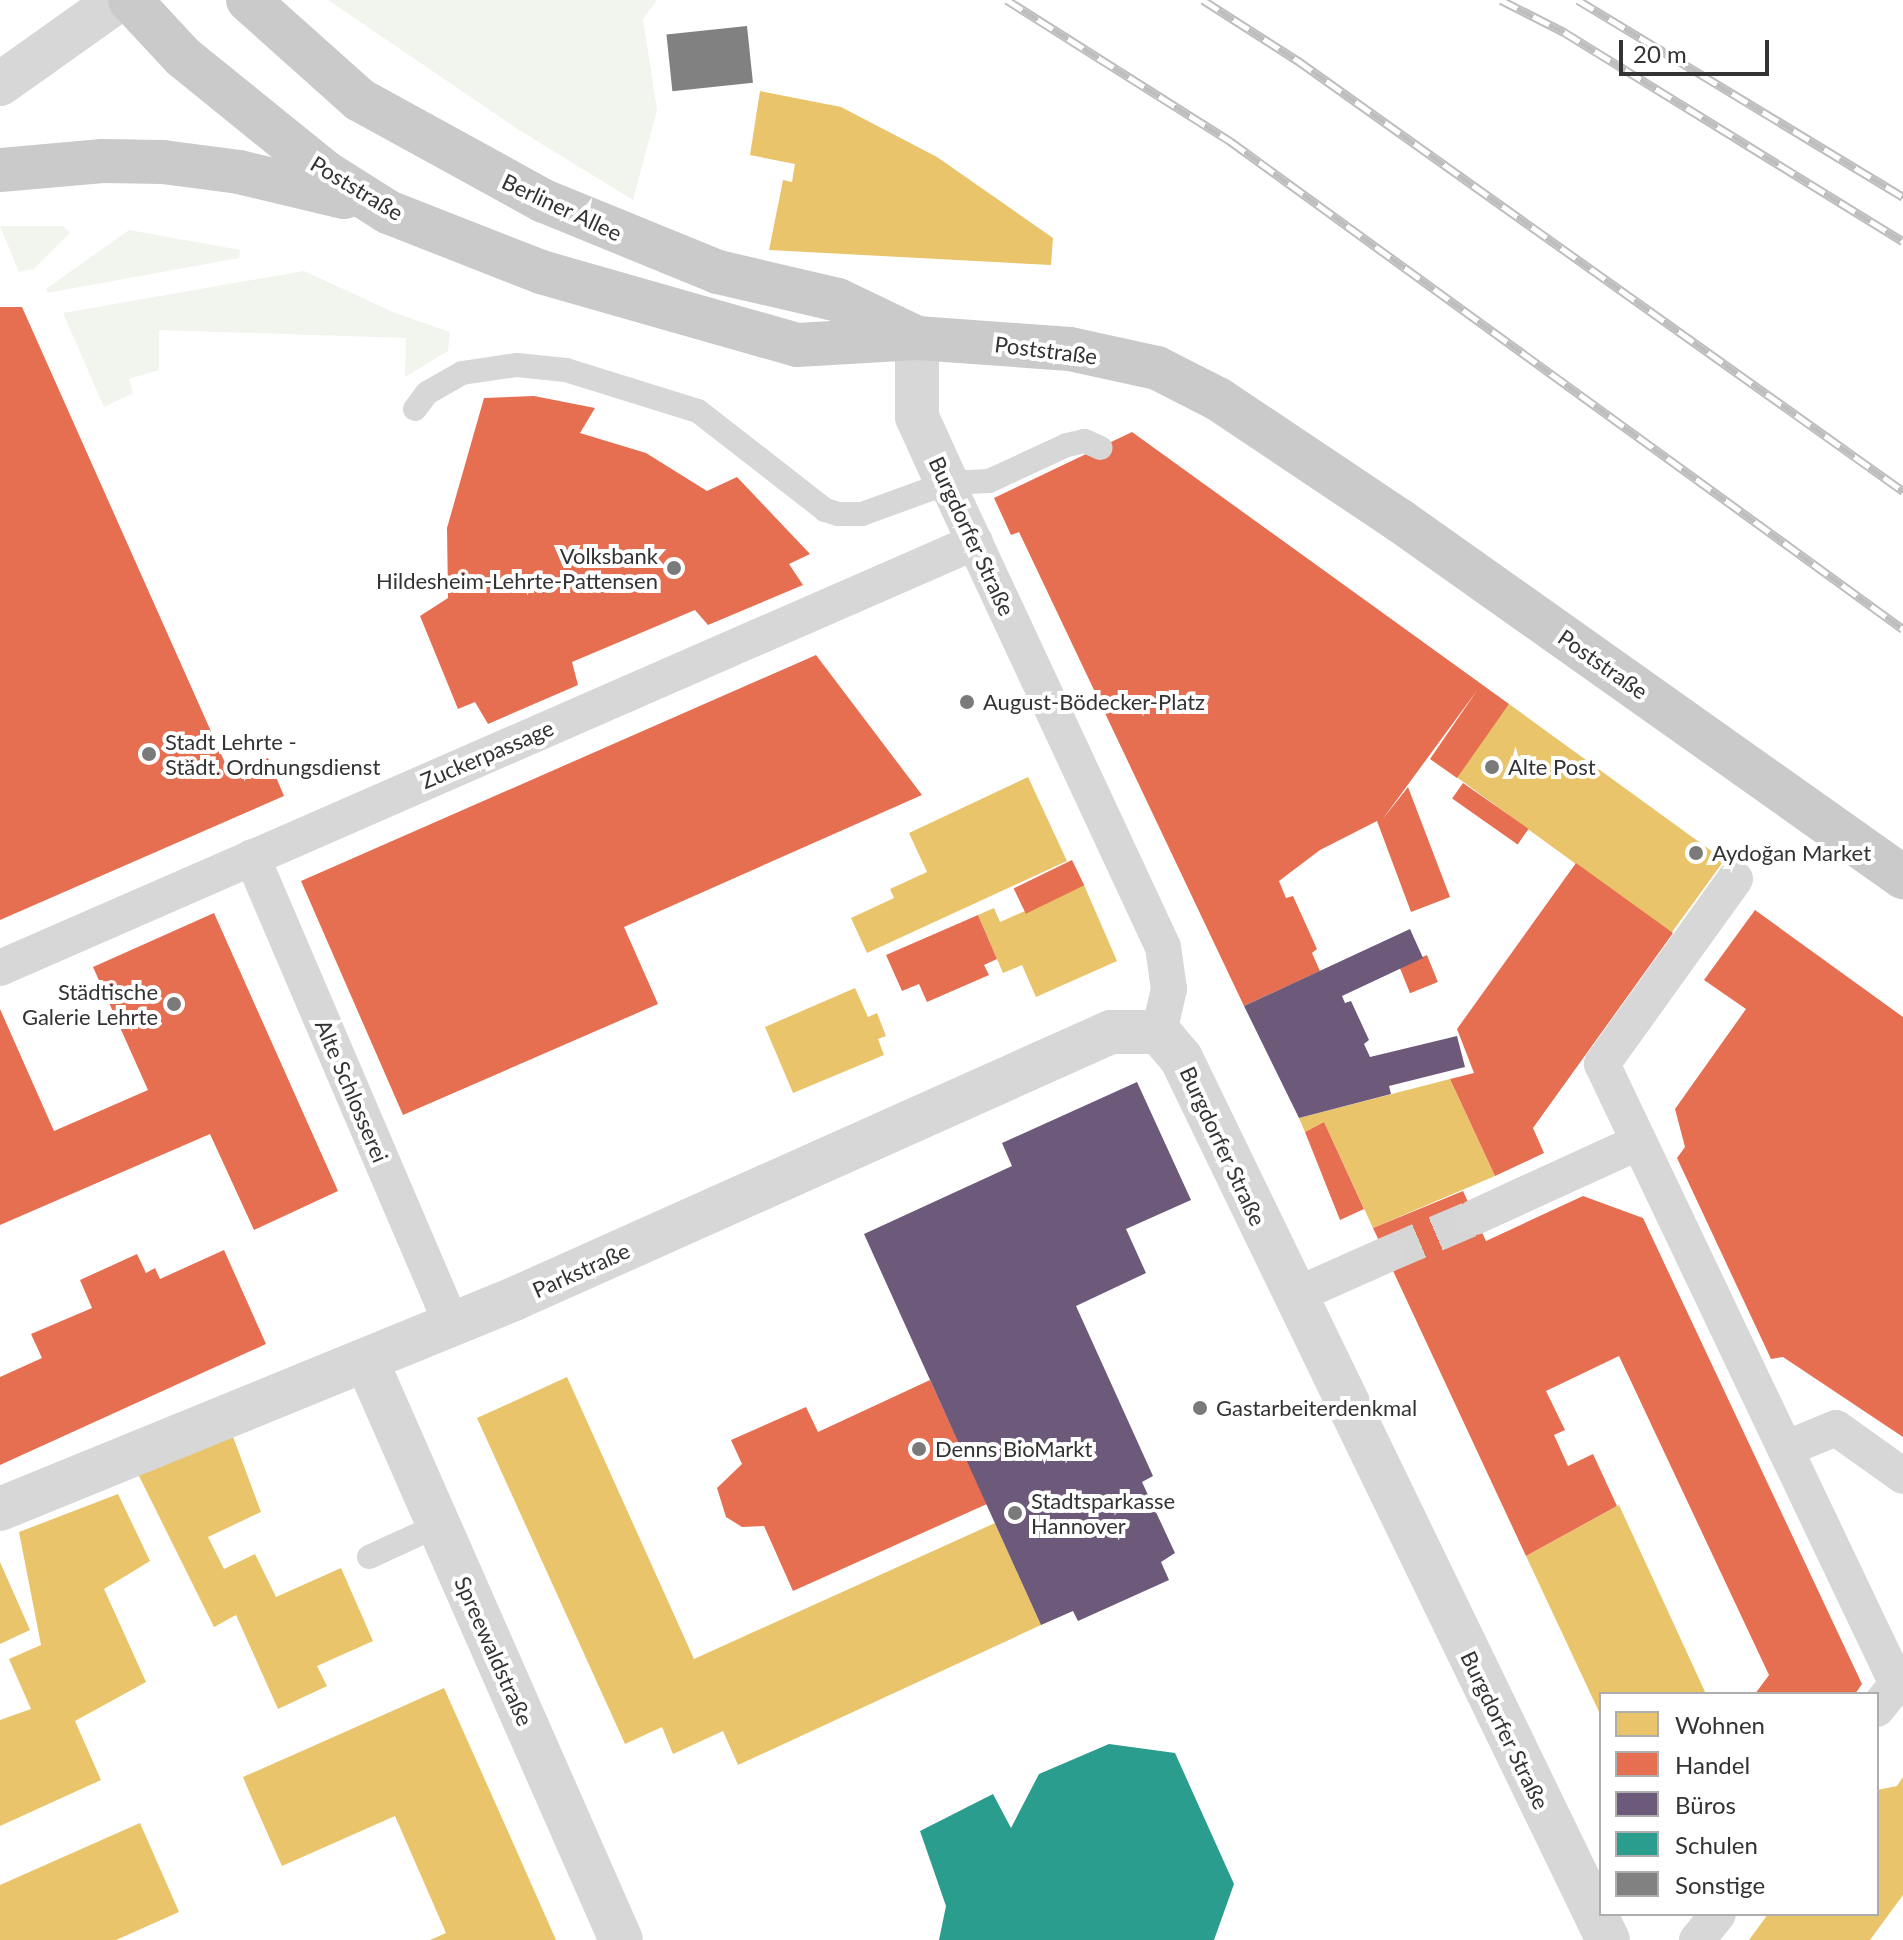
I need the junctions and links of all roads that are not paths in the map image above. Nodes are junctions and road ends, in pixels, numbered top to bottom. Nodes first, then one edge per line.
1 (118, 0) edge
2 (130, 0) edge
3 (248, 0) edge
4 (0, 84) edge
5 (0, 170) edge
6 (388, 212) junction
7 (917, 338) junction
8 (415, 409) dead end
9 (1101, 448) dead end
10 (947, 483) junction
11 (975, 542) junction
12 (252, 857) junction
13 (1903, 877) edge
14 (1735, 879) dead end
15 (0, 968) edge
16 (1159, 1032) junction
17 (1639, 1142) junction
18 (1475, 1217) tunnel mouth
19 (1386, 1255) tunnel mouth
20 (1294, 1296) junction
21 (452, 1325) junction
22 (367, 1362) junction
23 (1785, 1449) junction
24 (1903, 1476) edge
25 (0, 1509) edge
26 (439, 1525) junction
27 (369, 1557) dead end
28 (1897, 1662) edge
29 (1879, 1706) edge
30 (1716, 1916) edge
31 (621, 1940) edge
32 (1608, 1940) edge
33 (1697, 1940) edge

1 - 4 street
2 - 6 main road, Poststraße
3 - 7 main road, Berliner Allee
5 - 6 main road
6 - 7 main road, Poststraße
7 - 10 street, Burgdorfer Straße
7 - 13 main road, Poststraße
8 - 10 lane
9 - 10 lane
10 - 11 street, Burgdorfer Straße
11 - 12 street, Zuckerpassage
11 - 16 street, Burgdorfer Straße
12 - 15 street, Zuckerpassage
12 - 21 street, Alte Schlosserei
14 - 17 street
16 - 20 street, Burgdorfer Straße
16 - 21 street, Parkstraße
17 - 18 street
17 - 23 street
19 - 20 street
20 - 32 street, Burgdorfer Straße
21 - 22 street, Parkstraße
22 - 25 street, Parkstraße
22 - 26 street, Spreewaldstraße
23 - 24 street
23 - 28 street
26 - 27 lane
26 - 31 street, Spreewaldstraße
28 - 29 street
30 - 33 street

